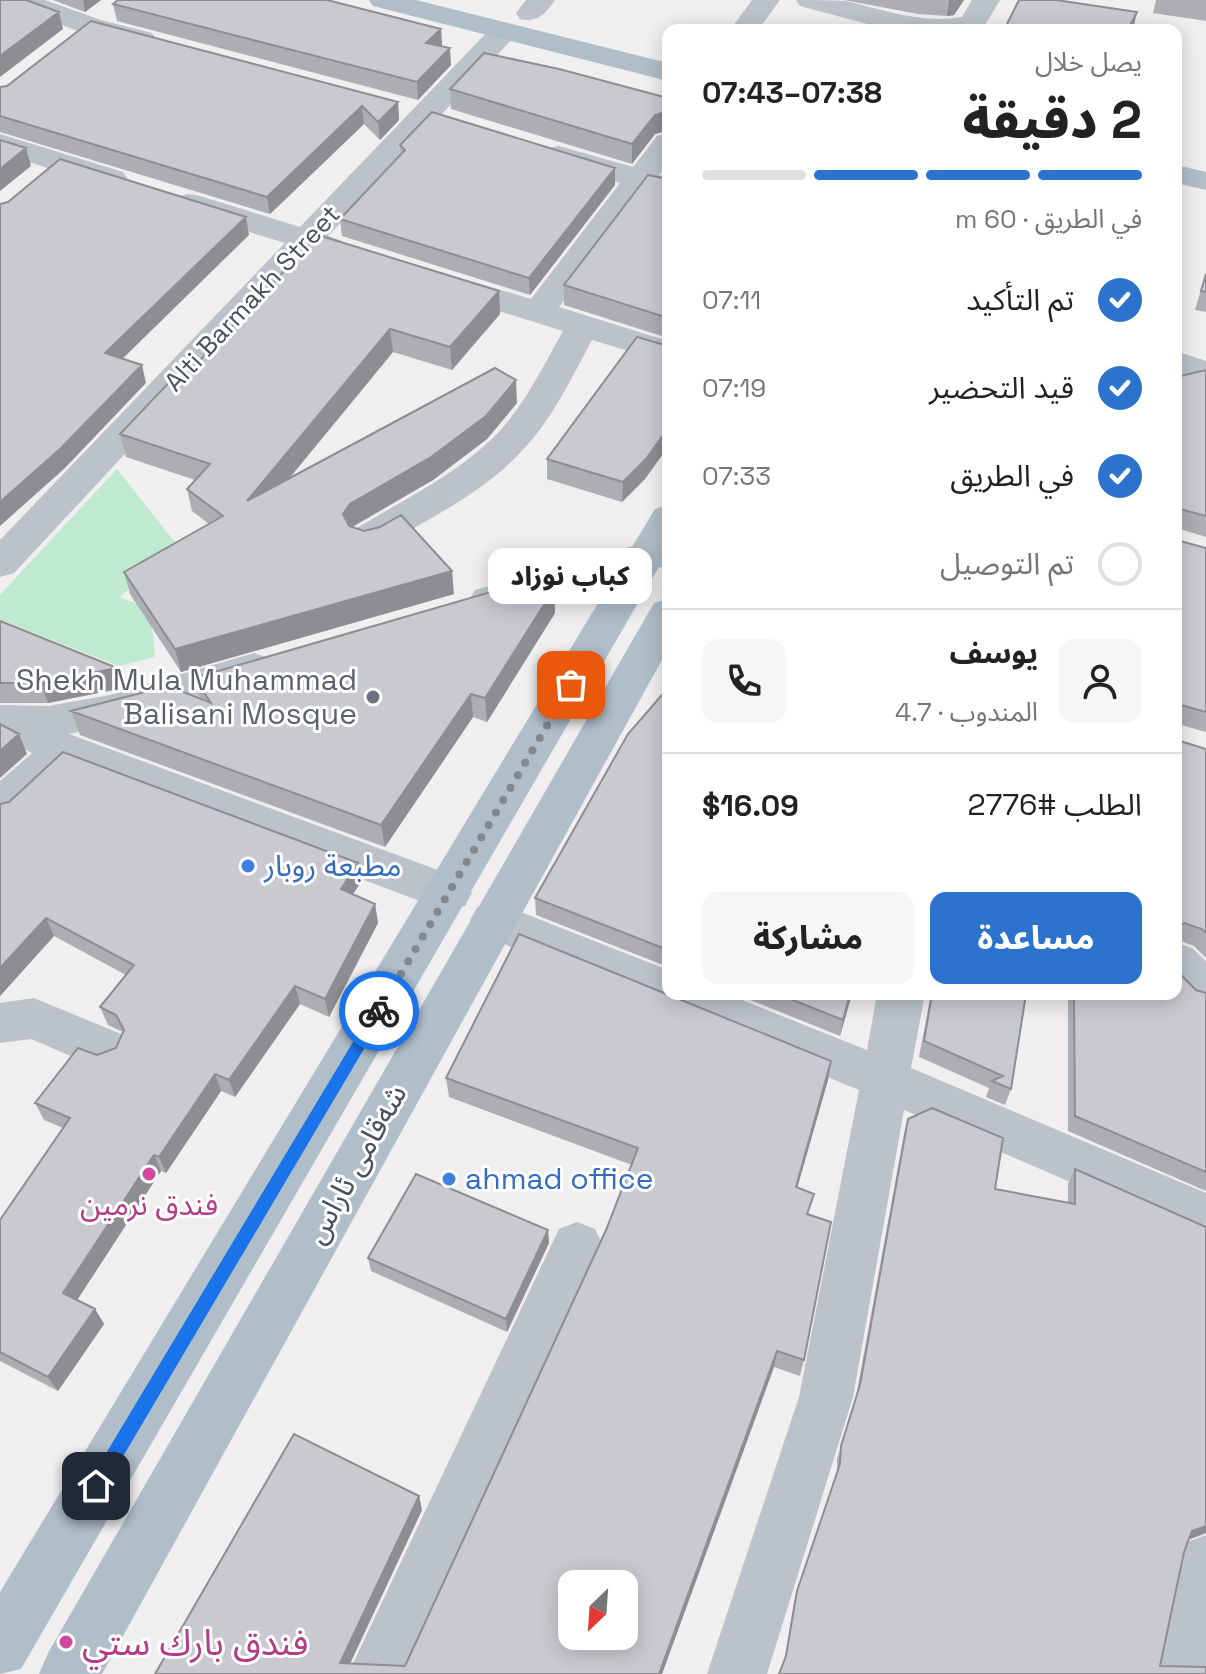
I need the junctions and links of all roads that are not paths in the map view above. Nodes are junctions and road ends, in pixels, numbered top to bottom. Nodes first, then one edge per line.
1 (19, 0) edge
2 (383, 0) edge
3 (476, 0) edge
4 (766, 0) edge
5 (810, 0) edge
6 (986, 0) edge
7 (536, 6) edge
8 (748, 24) edge
9 (908, 24) edge
10 (972, 24) edge
11 (503, 32) junction
12 (662, 44) edge
13 (167, 46) edge
14 (662, 71) edge
15 (0, 143) edge
16 (533, 147) edge
17 (1182, 155) edge
18 (662, 160) edge
19 (1206, 160) edge
20 (1182, 175) edge
21 (1206, 181) edge
22 (654, 184) edge
23 (306, 240) junction
24 (364, 258) edge
25 (408, 272) edge
26 (538, 312) junction
27 (583, 326) junction
28 (662, 350) edge
29 (368, 538) edge
30 (661, 542) edge
31 (0, 564) edge
32 (447, 612) edge
33 (662, 624) edge
34 (294, 657) edge
35 (1, 720) edge
36 (63, 749) junction
37 (0, 807) edge
38 (449, 893) junction
39 (493, 920) junction
40 (1182, 968) edge
41 (662, 989) edge
42 (1206, 990) edge
43 (690, 1000) edge
44 (900, 1000) edge
45 (0, 1023) edge
46 (104, 1049) edge
47 (885, 1079) junction
48 (1206, 1217) edge
49 (577, 1246) dead end
50 (1206, 1564) edge
51 (0, 1648) edge
52 (69, 1674) edge
53 (378, 1674) edge
54 (737, 1674) edge
55 (1183, 1674) edge

1 - 13 street
2 - 11 main road
3 - 7 main road
4 - 8 street
5 - 9 street
6 - 10 street
7 - 12 main road
11 - 14 main road
11 - 23 street, Alti Barmakh Street
15 - 23 street
16 - 22 street
17 - 19 main road
18 - 22 street
20 - 21 main road
22 - 26 street
23 - 24 street
23 - 31 street, Alti Barmakh Street
25 - 26 street
26 - 27 street
27 - 28 street
27 - 29 street
30 - 32 street
30 - 38 main road, شەقامی ئاراس
33 - 39 main road, شەقامی ئاراس
34 - 35 street
35 - 36 street
36 - 37 street
36 - 38 street
38 - 51 main road, شەقامی ئاراس
39 - 41 street
39 - 52 main road, شەقامی ئاراس
40 - 42 street
43 - 47 street
44 - 47 street
45 - 46 street
47 - 48 street
47 - 54 street
49 - 53 street
50 - 55 street

